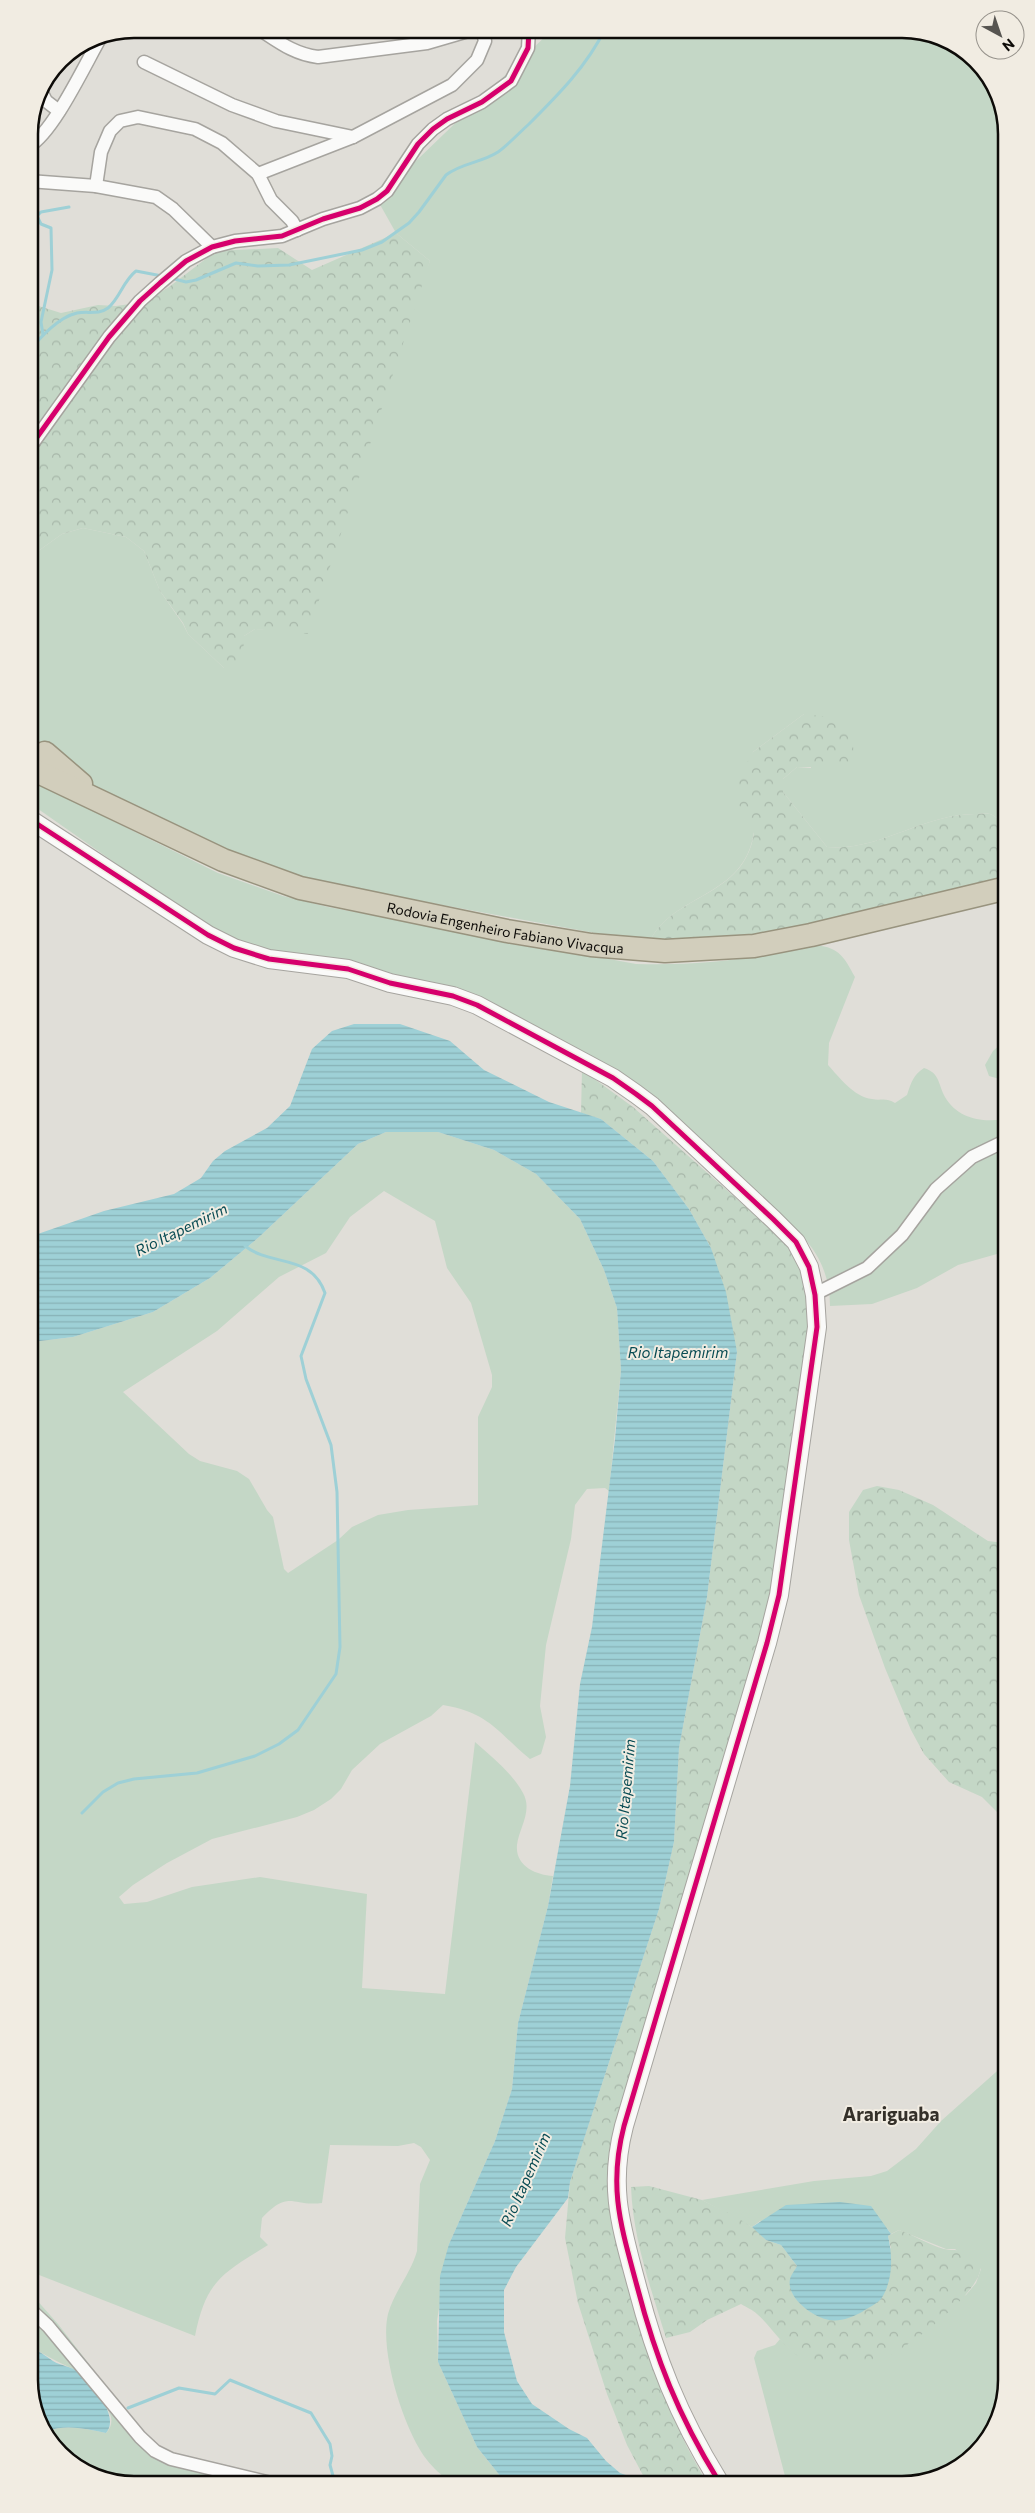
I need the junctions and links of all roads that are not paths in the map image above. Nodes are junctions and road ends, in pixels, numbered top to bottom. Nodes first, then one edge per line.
1 (272, 38) edge
2 (444, 38) edge
3 (484, 38) edge
4 (529, 38) edge
5 (96, 46) edge
6 (85, 50) edge
7 (89, 56) junction
8 (144, 62) dead end
9 (45, 98) edge
10 (59, 111) junction
11 (353, 137) junction
12 (38, 138) edge
13 (258, 174) junction
14 (38, 182) edge
15 (96, 186) junction
16 (297, 230) junction
17 (212, 247) junction
18 (38, 437) edge
19 (38, 761) edge
20 (38, 825) edge
21 (998, 890) edge
22 (998, 1144) edge
23 (815, 1294) junction
24 (37, 2316) edge
25 (238, 2475) edge
26 (715, 2476) edge

1 - 2 street
3 - 11 street
4 - 16 street
5 - 7 street
6 - 7 street
7 - 10 street
8 - 11 street
9 - 10 street
10 - 12 street
11 - 13 street
13 - 15 street
13 - 16 street
14 - 15 street
15 - 17 street
16 - 17 street
17 - 18 street
19 - 21 highway, Rodovia Engenheiro Fabiano Vivacqua
20 - 23 street
22 - 23 street
23 - 26 street
24 - 25 street

